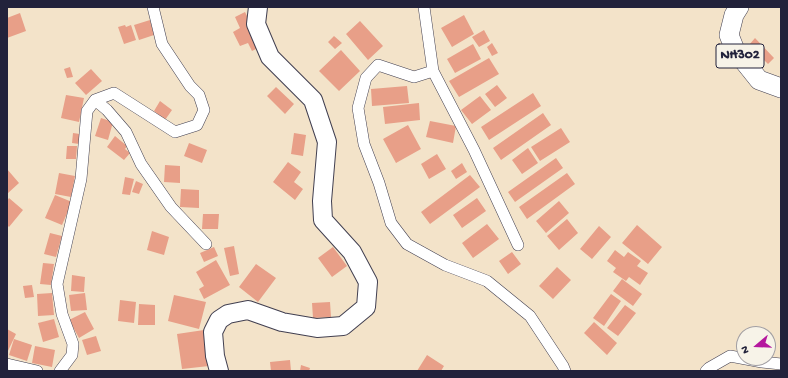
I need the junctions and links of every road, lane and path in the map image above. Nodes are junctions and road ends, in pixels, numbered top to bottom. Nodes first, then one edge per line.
1 (153, 7) edge
2 (258, 7) edge
3 (424, 7) edge
4 (739, 7) edge
5 (433, 72) junction
6 (781, 88) edge
7 (95, 100) junction
8 (206, 244) dead end
9 (518, 245) dead end
10 (7, 364) edge
11 (781, 364) edge
12 (37, 371) edge
13 (60, 371) edge
14 (219, 371) edge
15 (565, 371) edge
16 (706, 371) edge

1 - 7 street
2 - 14 main road
3 - 5 street
4 - 6 highway, NH302
5 - 9 street
5 - 15 street
7 - 8 street
7 - 13 street
10 - 12 street
11 - 16 street

